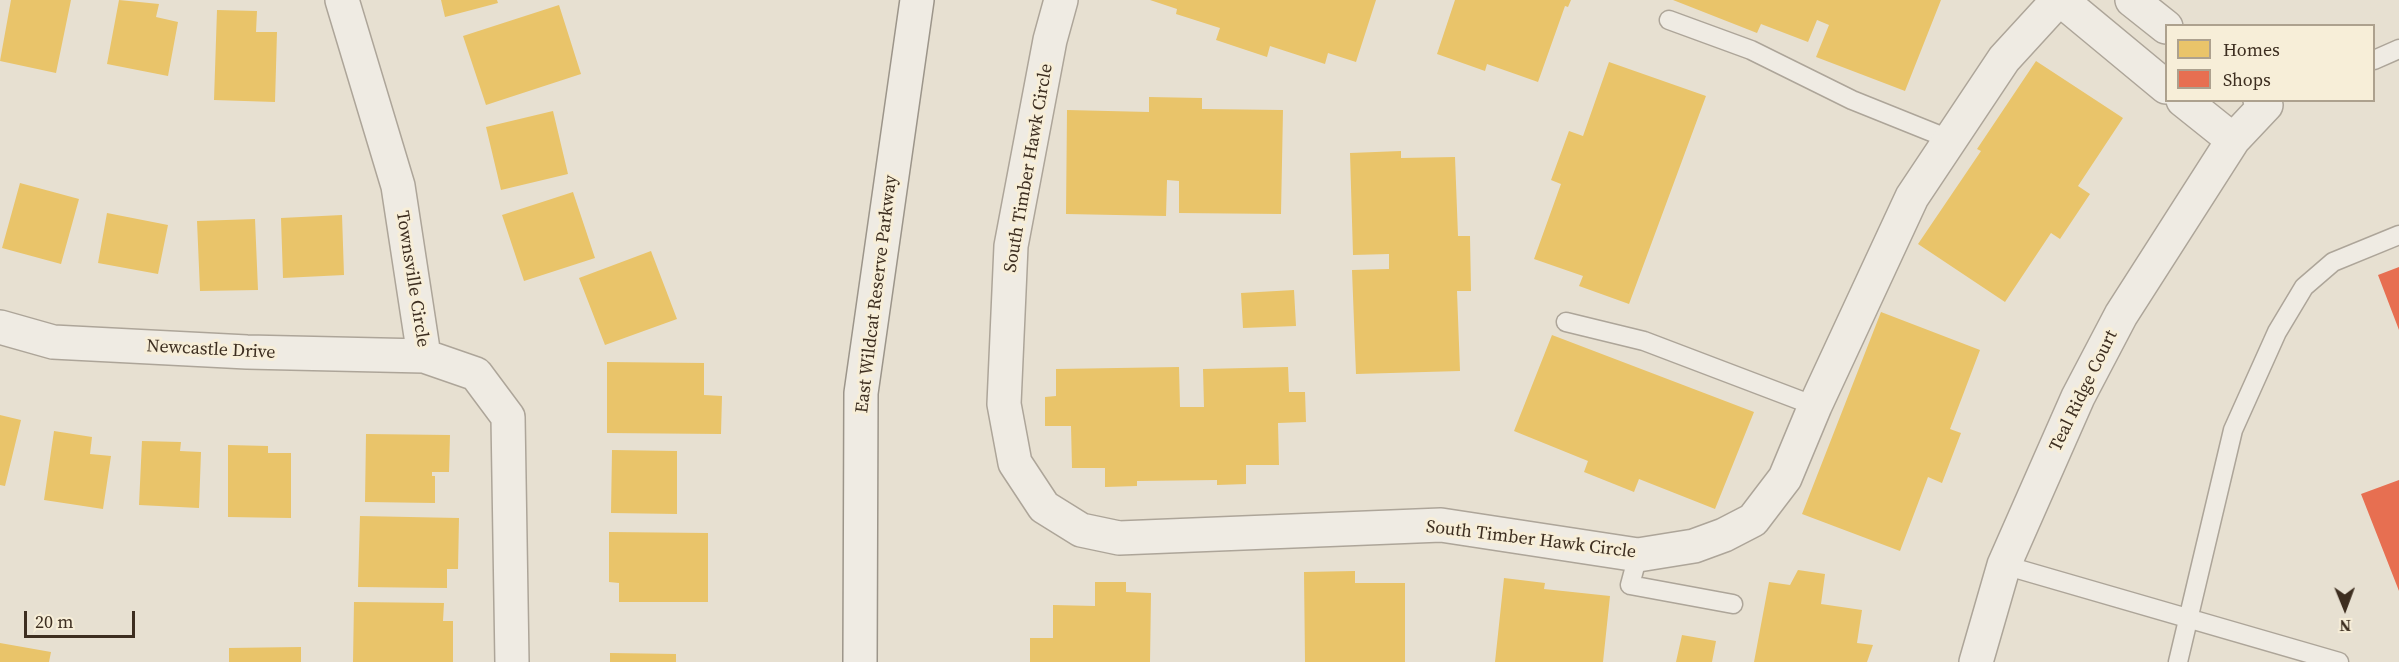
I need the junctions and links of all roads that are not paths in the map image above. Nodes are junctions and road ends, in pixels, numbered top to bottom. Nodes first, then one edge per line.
1 (342, 0) edge
2 (1061, 0) edge
3 (2060, 0) edge
4 (2132, 0) edge
5 (914, 1) edge
6 (1669, 20) dead end
7 (2165, 26) edge
8 (2399, 50) edge
9 (2375, 59) edge
10 (2165, 86) edge
11 (2186, 102) edge
12 (2268, 102) edge
13 (1948, 139) junction
14 (2233, 140) junction
15 (2399, 235) edge
16 (1566, 322) dead end
17 (0, 327) edge
18 (424, 356) junction
19 (1815, 406) junction
20 (1638, 555) junction
21 (2004, 565) junction
22 (1733, 604) dead end
23 (2188, 619) junction
24 (2285, 654) edge
25 (512, 662) edge
26 (860, 662) edge
27 (1976, 662) edge
28 (2178, 662) edge
29 (2339, 662) edge

1 - 18 street, Townsville Circle
2 - 20 street, South Timber Hawk Circle
3 - 10 street
3 - 13 street, South Timber Hawk Circle
4 - 7 street
5 - 26 street, East Wildcat Reserve Parkway
6 - 13 lane
8 - 9 lane
11 - 14 street
12 - 14 street, Teal Ridge Court
13 - 19 street, South Timber Hawk Circle
14 - 21 street, Teal Ridge Court
15 - 23 lane
16 - 19 lane
17 - 18 street, Newcastle Drive
18 - 25 street, Townsville Circle
19 - 20 street, South Timber Hawk Circle
20 - 22 lane
21 - 23 lane
21 - 27 street, Teal Ridge Court
23 - 24 lane
23 - 28 lane
24 - 29 lane

